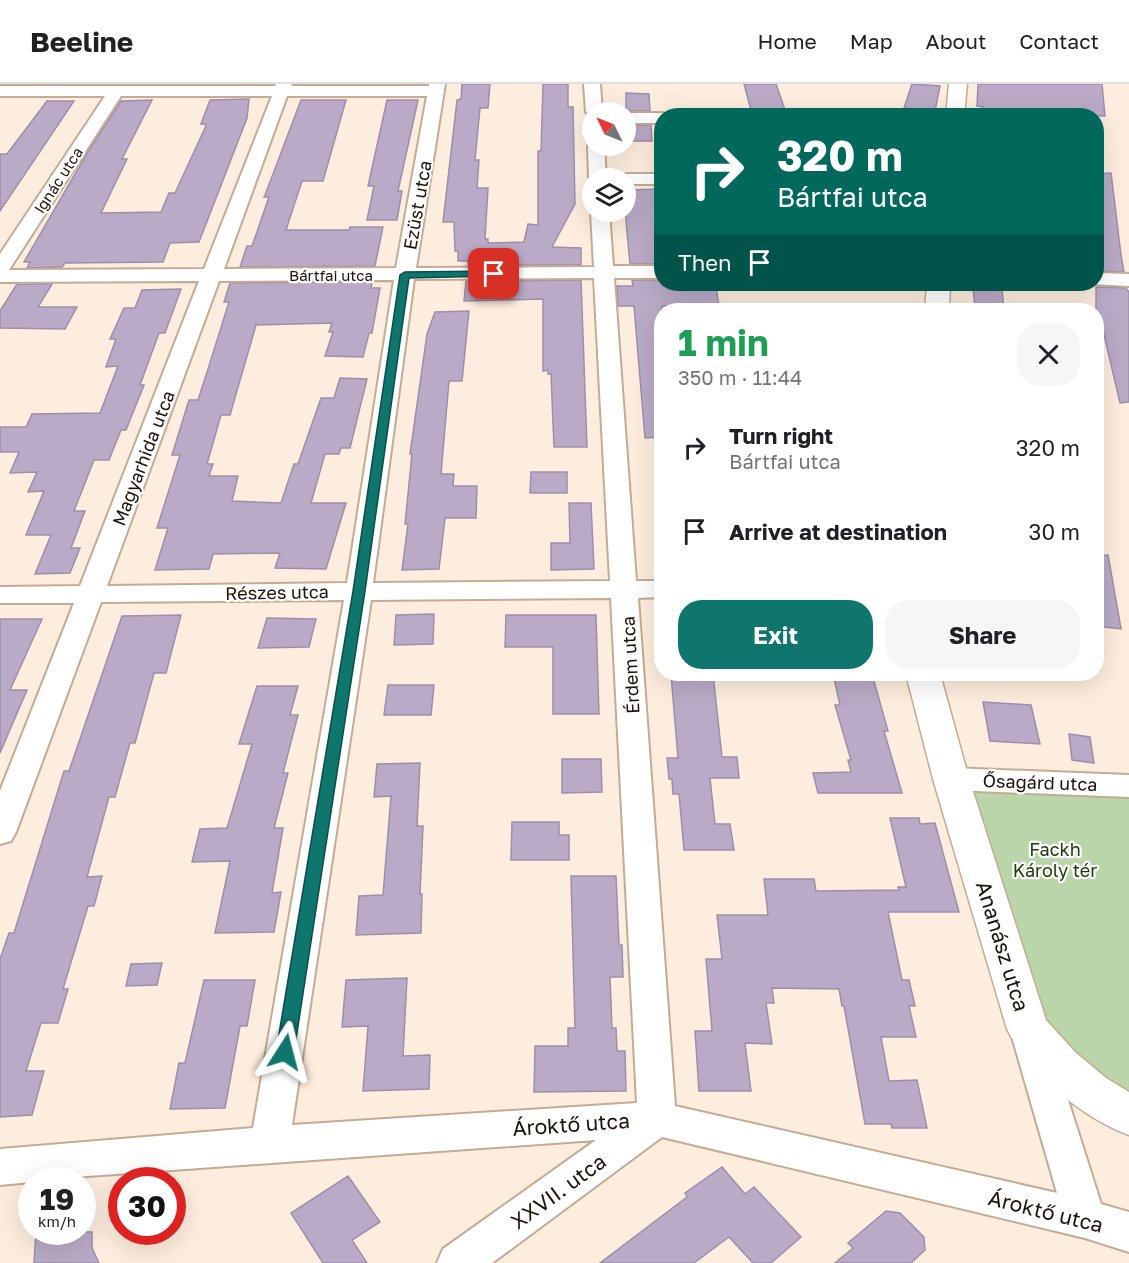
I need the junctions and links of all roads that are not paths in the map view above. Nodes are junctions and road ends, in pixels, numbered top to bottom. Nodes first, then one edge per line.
1 (592, 84) edge
2 (958, 84) edge
3 (282, 87) edge
4 (436, 87) edge
5 (0, 91) edge
6 (116, 91) junction
7 (593, 102) edge
8 (956, 108) edge
9 (636, 117) edge
10 (654, 118) edge
11 (636, 179) edge
12 (654, 179) edge
13 (601, 222) edge
14 (0, 269) edge
15 (604, 272) junction
16 (654, 272) edge
17 (405, 275) junction
18 (0, 276) edge
19 (212, 276) junction
20 (1104, 279) edge
21 (1129, 280) edge
22 (626, 589) junction
23 (654, 589) edge
24 (359, 591) junction
25 (91, 594) junction
26 (0, 595) edge
27 (925, 681) edge
28 (951, 779) junction
29 (1129, 786) edge
30 (0, 832) edge
31 (1028, 1029) junction
32 (1129, 1114) edge
33 (657, 1119) junction
34 (270, 1144) junction
35 (0, 1167) edge
36 (1085, 1219) junction
37 (1129, 1232) edge
38 (458, 1263) edge

1 - 7 street
2 - 8 street
3 - 4 street
3 - 6 street
3 - 19 street, Magyarhida utca
4 - 17 street, Ezüst utca
5 - 6 street
6 - 14 street, Ignác utca
9 - 10 street
11 - 12 street
13 - 15 street, Érdem utca
15 - 16 street, Bártfai utca
15 - 17 street, Bártfai utca
15 - 22 street, Érdem utca
17 - 19 street, Bártfai utca
17 - 24 street, Ezüst utca
18 - 19 street, Bártfai utca
19 - 25 street, Magyarhida utca
20 - 21 street
22 - 23 street, Részes utca
22 - 24 street, Részes utca
22 - 33 street, Érdem utca
24 - 25 street, Részes utca
24 - 34 street, Ezüst utca
25 - 26 street, Részes utca
25 - 30 street, Magyarhida utca
27 - 28 street, Ananász utca
28 - 29 street, Ősagárd utca
28 - 31 street, Ananász utca
31 - 32 street
31 - 36 street, Ananász utca
33 - 34 street, Ároktő utca
33 - 36 street, Ároktő utca
33 - 38 street, XXVII. utca
34 - 35 street, Ároktő utca
36 - 37 street, Ároktő utca

